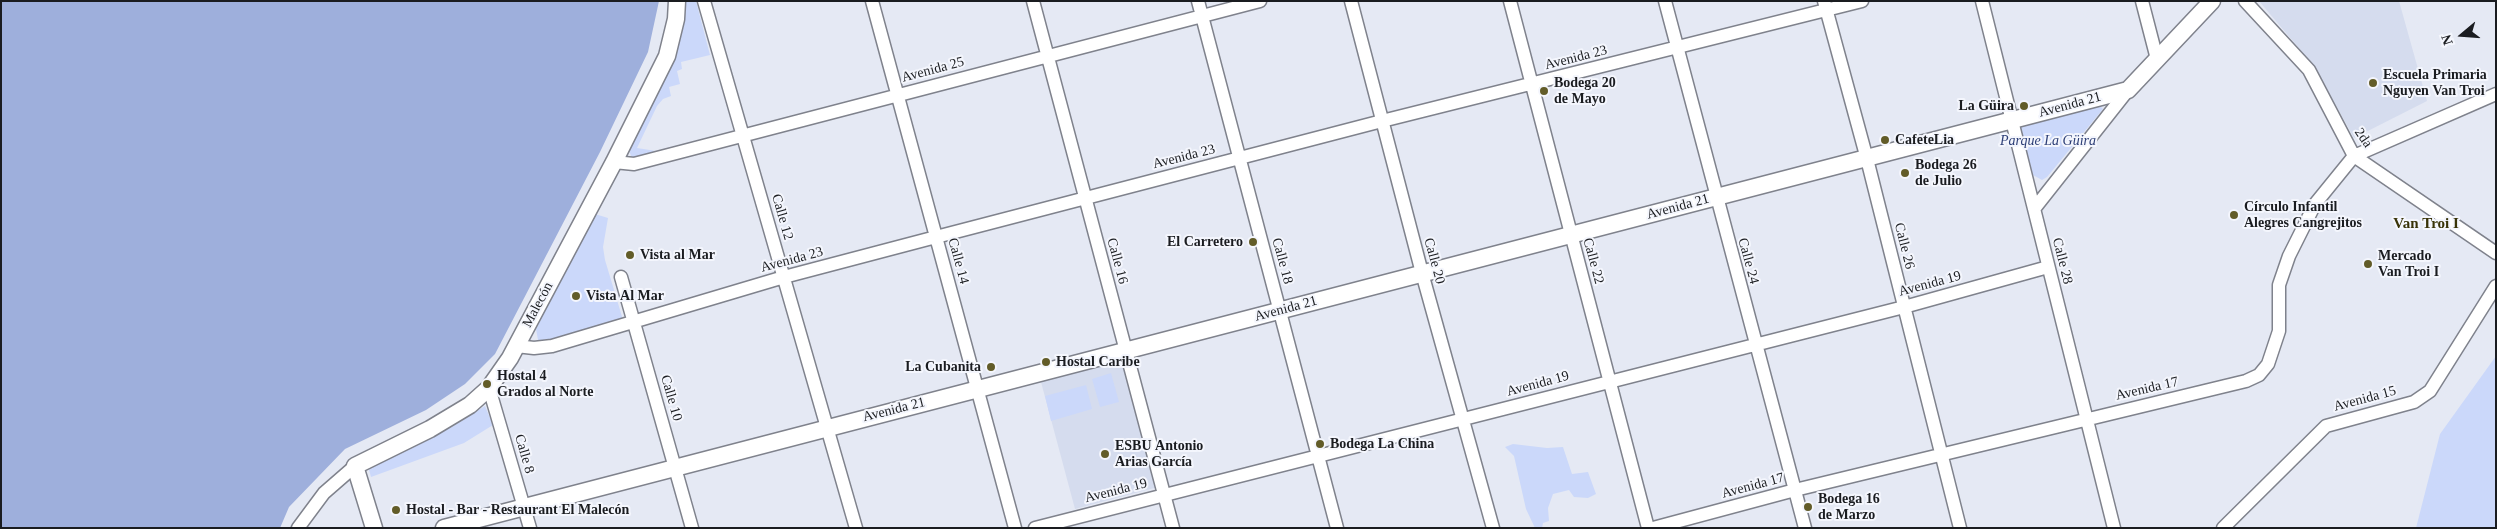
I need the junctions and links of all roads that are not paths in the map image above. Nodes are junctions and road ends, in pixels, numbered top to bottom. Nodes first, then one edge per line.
1 (677, 1) edge
2 (704, 1) edge
3 (872, 1) edge
4 (1033, 1) edge
5 (1198, 1) edge
6 (1260, 1) edge
7 (1351, 1) edge
8 (1510, 1) edge
9 (1665, 1) edge
10 (1862, 1) edge
11 (1982, 1) edge
12 (2142, 1) edge
13 (2212, 1) edge
14 (2244, 1) edge
15 (1825, 6) edge
16 (1202, 16) junction
17 (1678, 48) junction
18 (1047, 55) junction
19 (2157, 59) junction
20 (1532, 84) junction
21 (2128, 90) junction
22 (2496, 94) edge
23 (897, 95) junction
24 (2013, 120) junction
25 (1382, 121) junction
26 (743, 135) junction
27 (2354, 156) junction
28 (1240, 158) junction
29 (1867, 159) junction
30 (614, 162) junction
31 (1716, 197) junction
32 (1084, 198) junction
33 (2034, 209) junction
34 (936, 236) junction
35 (1571, 236) junction
36 (2496, 253) edge
37 (2048, 267) junction
38 (1422, 273) junction
39 (621, 277) dead end
40 (784, 277) junction
41 (2496, 286) edge
42 (1904, 307) junction
43 (1280, 311) junction
44 (633, 321) junction
45 (1755, 344) junction
46 (516, 346) junction
47 (1125, 351) junction
48 (1609, 381) junction
49 (489, 388) junction
50 (977, 389) junction
51 (2086, 418) junction
52 (1462, 419) junction
53 (827, 427) junction
54 (1942, 454) junction
55 (1318, 455) junction
56 (356, 466) junction
57 (675, 468) junction
58 (1795, 490) junction
59 (1164, 494) junction
60 (524, 507) junction
61 (298, 528) edge
62 (374, 528) edge
63 (444, 528) edge
64 (530, 528) edge
65 (692, 528) edge
66 (856, 528) edge
67 (1014, 528) edge
68 (1035, 528) edge
69 (1173, 528) edge
70 (1337, 528) edge
71 (1493, 528) edge
72 (1648, 528) edge
73 (1653, 528) edge
74 (1805, 528) edge
75 (1960, 528) edge
76 (2114, 528) edge
77 (2223, 528) edge

1 - 30 main road, Malecón
2 - 26 street, Calle 12
3 - 23 street, Calle 14
4 - 18 street, Calle 16
5 - 16 street, Calle 18
6 - 16 street, Avenida 25
7 - 25 street, Calle 20
8 - 20 street, Calle 22
9 - 17 street, Calle 24
10 - 15 street, Avenida 23
11 - 24 street, Calle 28
12 - 19 street
13 - 19 main road, Avenida 21
14 - 27 street, 2da
15 - 17 street, Avenida 23
15 - 29 street, Calle 26
16 - 18 street, Avenida 25
16 - 28 street, Calle 18
17 - 20 street, Avenida 23
17 - 31 street, Calle 24
18 - 23 street, Avenida 25
18 - 32 street, Calle 16
19 - 21 main road, Avenida 21
20 - 25 street, Avenida 23
20 - 35 street, Calle 22
21 - 24 main road, Avenida 21
21 - 33 street, Avenida 21
22 - 27 street, Avenida 17
23 - 26 street, Avenida 25
23 - 34 street, Calle 14
24 - 29 main road, Avenida 21
24 - 33 street, Calle 28
25 - 28 street, Avenida 23
25 - 38 street, Calle 20
26 - 30 street, Avenida 25
26 - 40 street, Calle 12
27 - 36 street, 2da
27 - 51 street, Avenida 17
28 - 32 street, Avenida 23
28 - 43 street, Calle 18
29 - 31 main road, Avenida 21
29 - 42 street, Calle 26
30 - 46 main road, Malecón
31 - 35 main road, Avenida 21
31 - 45 street, Calle 24
32 - 34 street, Avenida 23
32 - 47 street, Calle 16
33 - 37 street, Calle 28
34 - 40 street, Avenida 23
34 - 50 street, Calle 14
35 - 38 main road, Avenida 21
35 - 48 street, Calle 22
37 - 42 street, Avenida 19
37 - 51 street, Calle 28
38 - 43 main road, Avenida 21
38 - 52 street, Calle 20
39 - 44 street, Calle 10
40 - 44 street, Avenida 23
40 - 53 street, Calle 12
41 - 77 street, Avenida 15
42 - 45 street, Avenida 19
42 - 54 street, Calle 26
43 - 47 main road, Avenida 21
43 - 55 street, Calle 18
44 - 46 street, Avenida 23
44 - 57 street, Calle 10
45 - 48 street, Avenida 19
45 - 58 street, Calle 24
46 - 49 main road, Malecón
47 - 50 main road, Avenida 21
47 - 59 street, Calle 16
48 - 52 street, Avenida 19
48 - 72 street, Calle 22
49 - 56 main road, Malecón
49 - 60 street, Calle 8
50 - 53 main road, Avenida 21
50 - 67 street, Calle 14
51 - 54 street, Avenida 17
51 - 76 street, Calle 28
52 - 55 street, Avenida 19
52 - 71 street, Calle 20
53 - 57 main road, Avenida 21
53 - 66 street, Calle 12
54 - 58 street, Avenida 17
54 - 75 street, Calle 26
55 - 59 street, Avenida 19
55 - 70 street, Calle 18
56 - 61 street, Malecón
56 - 62 main road
57 - 60 main road, Avenida 21
57 - 65 street, Calle 10
58 - 73 street, Avenida 17
58 - 74 street, Calle 24
59 - 68 street, Avenida 19
59 - 69 street, Calle 16
60 - 63 main road, Avenida 21
60 - 64 street, Calle 8

